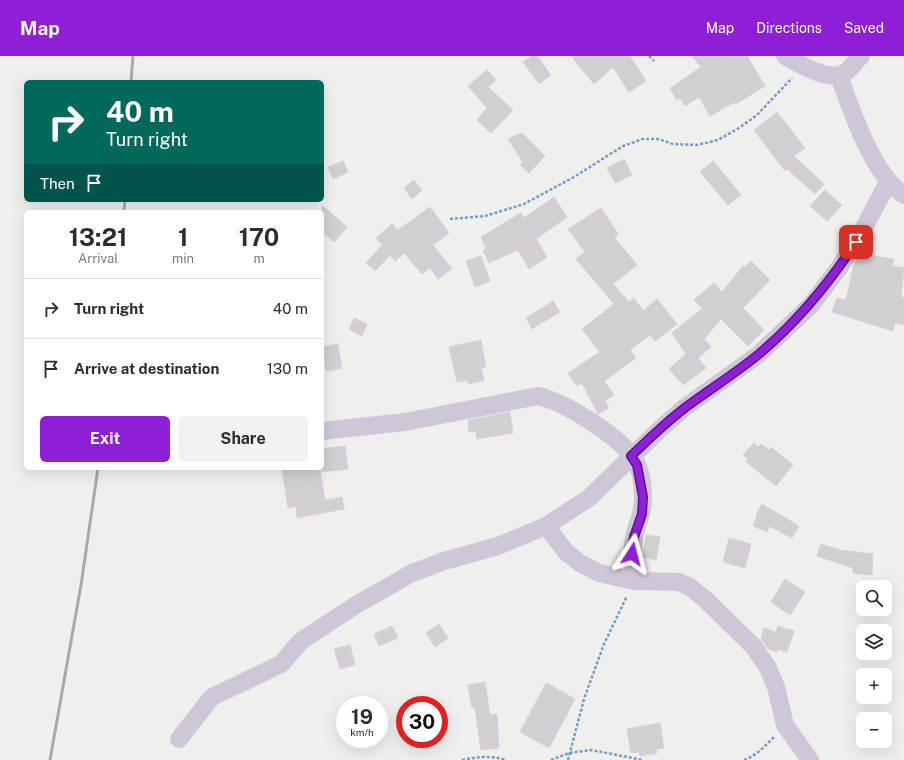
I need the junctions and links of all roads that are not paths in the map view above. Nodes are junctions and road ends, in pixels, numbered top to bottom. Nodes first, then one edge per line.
1 (785, 56) edge
2 (861, 56) edge
3 (839, 76) junction
4 (888, 182) junction
5 (904, 195) edge
6 (324, 431) edge
7 (631, 456) junction
8 (546, 526) junction
9 (634, 581) junction
10 (179, 739) dead end
11 (810, 760) edge

1 - 3 street
2 - 3 street
3 - 4 street
4 - 5 street
4 - 7 street
6 - 7 street
7 - 8 street
7 - 9 street
8 - 9 street
8 - 10 street
9 - 11 street

